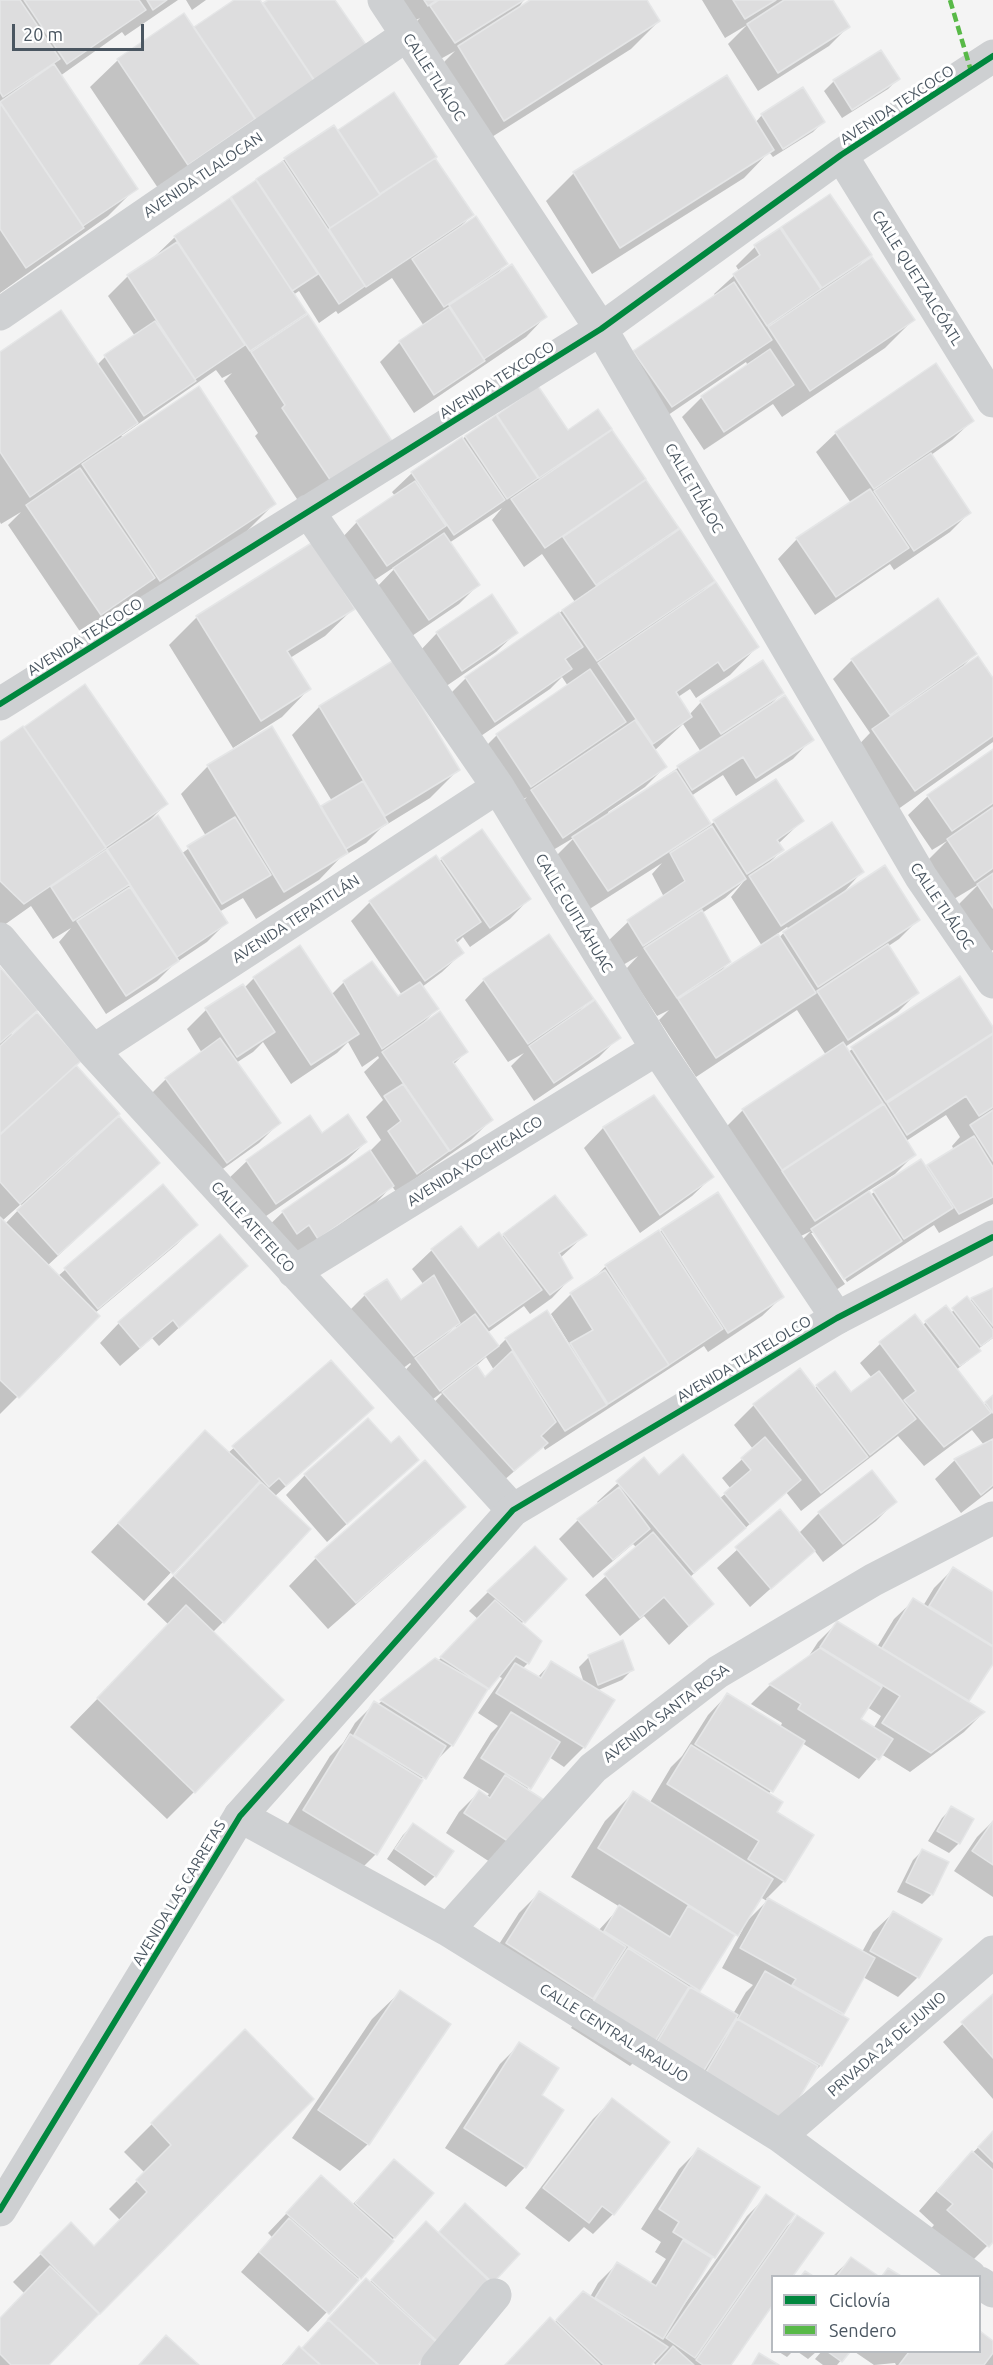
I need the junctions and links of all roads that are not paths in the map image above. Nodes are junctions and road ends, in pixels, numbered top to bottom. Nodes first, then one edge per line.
1 (384, 0) edge
2 (407, 35) junction
3 (993, 56) edge
4 (841, 155) junction
5 (0, 314) edge
6 (601, 329) junction
7 (993, 401) edge
8 (308, 511) junction
9 (0, 704) edge
10 (498, 787) junction
11 (0, 939) edge
12 (993, 982) edge
13 (657, 1049) junction
14 (93, 1051) junction
15 (993, 1237) edge
16 (294, 1272) junction
17 (837, 1318) junction
18 (513, 1510) junction
19 (993, 1518) edge
20 (240, 1816) junction
21 (448, 1930) junction
22 (993, 1952) edge
23 (780, 2136) junction
24 (0, 2210) edge
25 (993, 2269) edge
26 (967, 2275) edge
27 (981, 2281) edge
28 (495, 2295) dead end
29 (437, 2365) edge

1 - 2 street, CALLE TLÁLOC
2 - 5 street, AVENIDA TLALOCAN
2 - 6 street, CALLE TLÁLOC
3 - 4 street, AVENIDA TEXCOCO
4 - 6 street, AVENIDA TEXCOCO
4 - 7 street, CALLE QUETZALCÓATL
6 - 8 street, AVENIDA TEXCOCO
6 - 12 street, CALLE TLÁLOC
8 - 9 street, AVENIDA TEXCOCO
8 - 10 street, CALLE CUITLÁHUAC
10 - 13 street, CALLE CUITLÁHUAC
10 - 14 street, AVENIDA TEPATITLÁN
11 - 14 street, CALLE ATETELCO
13 - 16 street, AVENIDA XOCHICALCO
13 - 17 street, CALLE CUITLÁHUAC
14 - 16 street, CALLE ATETELCO
15 - 17 street, AVENIDA TLATELOLCO
16 - 18 street, CALLE ATETELCO
17 - 18 street, AVENIDA TLATELOLCO
18 - 20 street, AVENIDA LAS CARRETAS
19 - 21 street, AVENIDA SANTA ROSA
20 - 21 street, CALLE CENTRAL ARAUJO
20 - 24 street, AVENIDA LAS CARRETAS
21 - 23 street, CALLE CENTRAL ARAUJO
22 - 23 street, PRIVADA 24 DE JUNIO
23 - 26 street, CALLE CENTRAL ARAUJO
25 - 27 street
28 - 29 street

